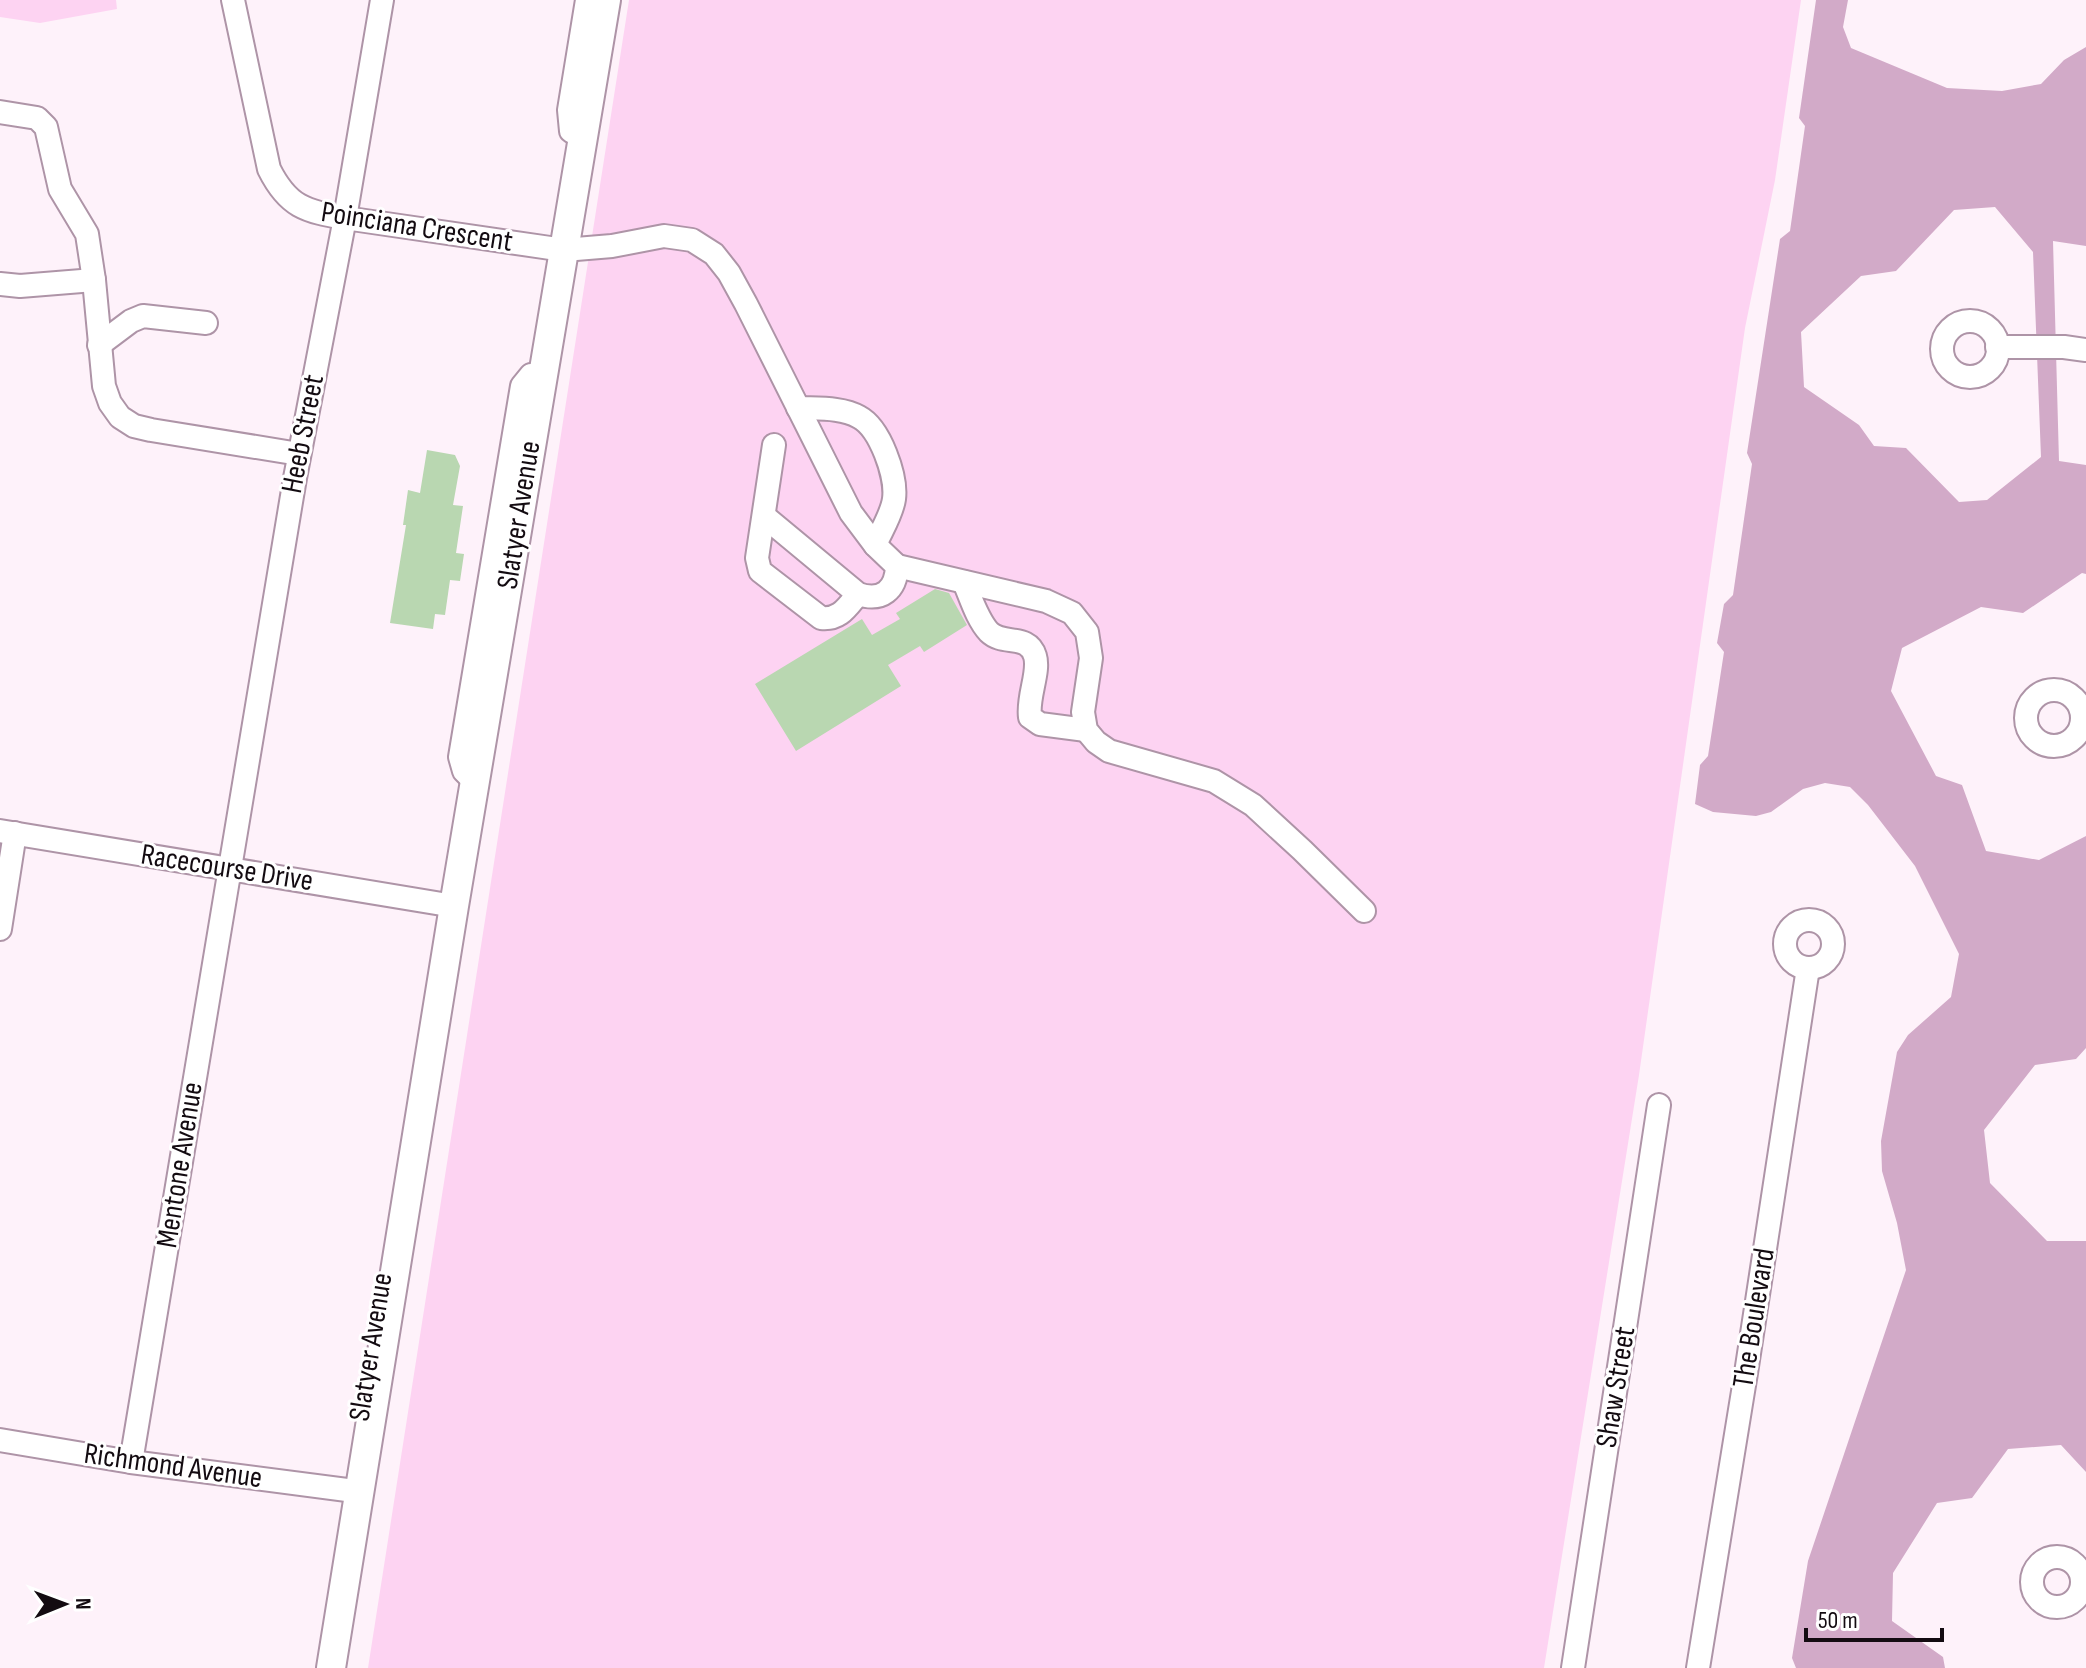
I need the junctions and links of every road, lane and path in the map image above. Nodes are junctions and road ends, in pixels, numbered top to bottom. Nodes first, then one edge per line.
1 (233, 0) edge
2 (382, 0) edge
3 (587, 0) edge
4 (606, 0) edge
5 (0, 112) edge
6 (583, 138) junction
7 (345, 218) junction
8 (564, 250) junction
9 (94, 280) junction
10 (0, 284) edge
11 (206, 323) dead end
12 (99, 345) junction
13 (1997, 347) dead end
14 (2075, 349) edge
15 (798, 408) junction
16 (774, 445) dead end
17 (299, 454) junction
18 (764, 516) junction
19 (875, 545) junction
20 (897, 566) junction
21 (964, 582) junction
22 (858, 594) junction
23 (1086, 730) junction
24 (8, 832) edge
25 (229, 868) junction
26 (454, 906) junction
27 (1364, 911) dead end
28 (0, 929) edge
29 (1808, 968) dead end
30 (434, 1030) junction
31 (1659, 1105) dead end
32 (0, 1440) edge
33 (131, 1462) junction
34 (347, 1490) junction
35 (318, 1668) edge
36 (331, 1668) edge
37 (1573, 1668) edge
38 (1698, 1668) edge

1 - 7 street, Poinciana Crescent
2 - 7 street, Heeb Street
3 - 6 street
4 - 6 main road, Slatyer Avenue
5 - 9 street
6 - 8 main road, Slatyer Avenue
7 - 8 street, Poinciana Crescent
7 - 17 street, Heeb Street
8 - 15 street, Poinciana Crescent
8 - 26 main road, Slatyer Avenue
9 - 10 street
9 - 12 street
11 - 12 street
12 - 17 street
13 - 14 street
15 - 19 street, Poinciana Crescent
15 - 19 street
16 - 18 street
17 - 25 street, Heeb Street
18 - 22 street
18 - 22 street
19 - 20 street, Poinciana Crescent
20 - 21 street
20 - 22 street
21 - 23 street
21 - 23 street
23 - 27 street
24 - 25 street, Racecourse Drive
24 - 28 street
25 - 26 street, Racecourse Drive
25 - 33 street, Mentone Avenue
26 - 30 main road, Slatyer Avenue
29 - 38 street, The Boulevard
30 - 34 street, Slatyer Avenue
30 - 36 main road, Slatyer Avenue
31 - 37 street, Shaw Street
32 - 33 street, Richmond Avenue
33 - 34 street, Richmond Avenue
34 - 35 street, Slatyer Avenue

